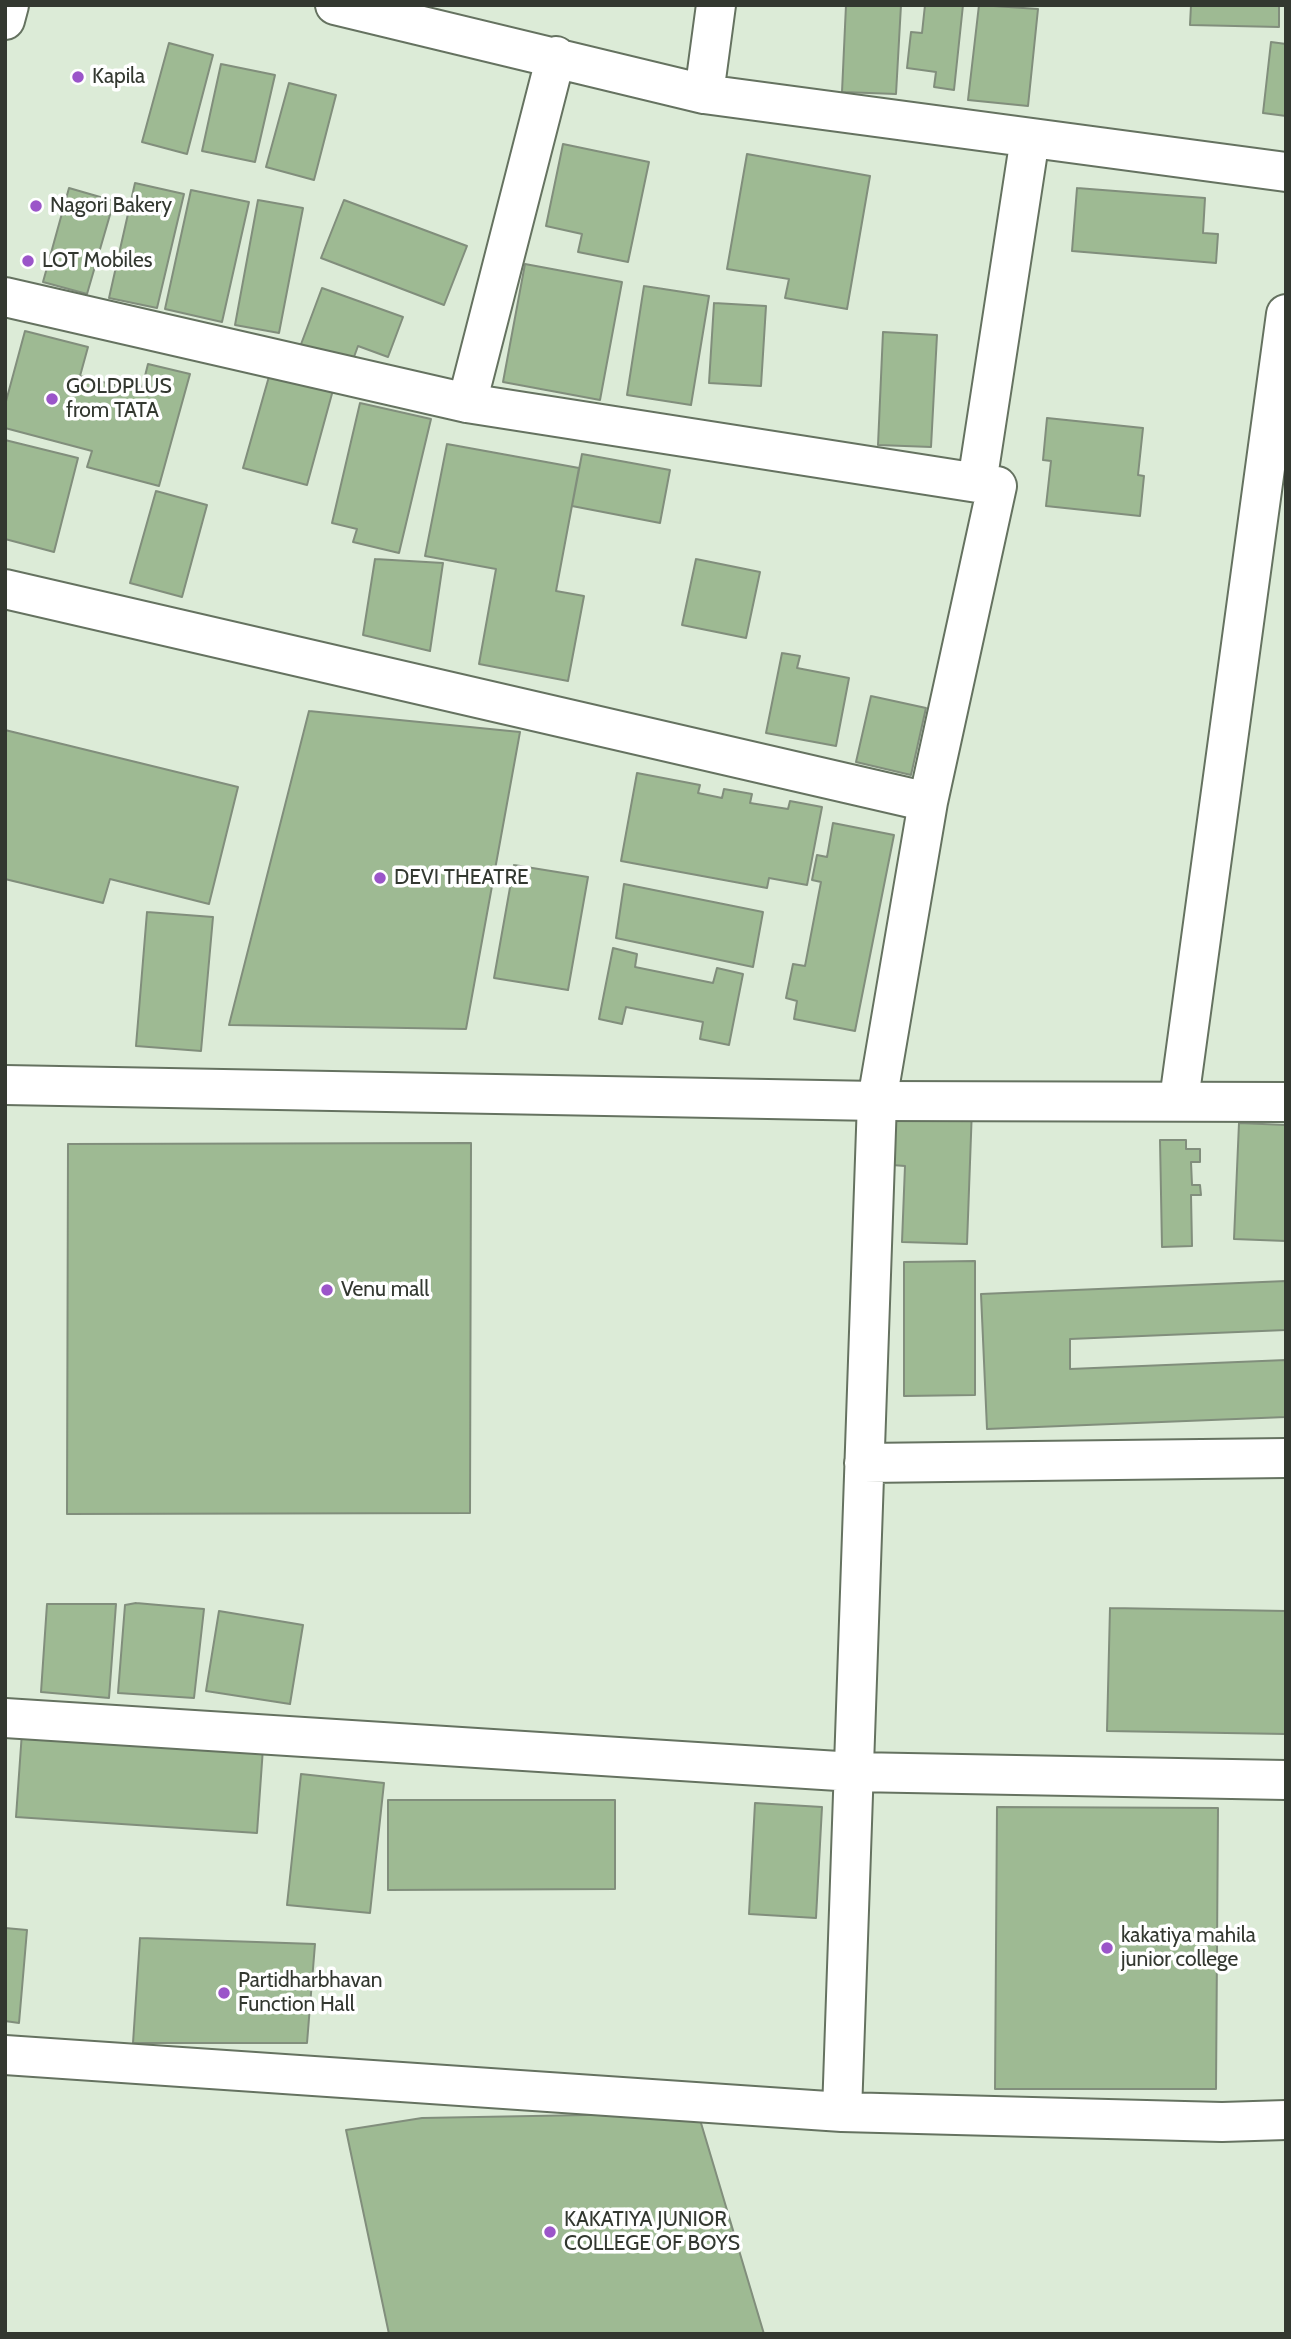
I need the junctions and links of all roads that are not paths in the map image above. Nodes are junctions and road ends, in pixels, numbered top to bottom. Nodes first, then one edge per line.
1 (9, 5) edge
2 (335, 5) edge
3 (716, 5) edge
4 (5, 20) edge
5 (556, 56) junction
6 (704, 94) junction
7 (1030, 138) junction
8 (1286, 172) edge
9 (5, 297) edge
10 (1286, 314) edge
11 (467, 403) junction
12 (977, 482) junction
13 (5, 589) edge
14 (928, 802) junction
15 (5, 1085) edge
16 (1179, 1100) junction
17 (877, 1101) junction
18 (1286, 1102) edge
19 (1286, 1458) edge
20 (864, 1463) junction
21 (5, 1718) edge
22 (854, 1772) junction
23 (1286, 1780) edge
24 (5, 2055) edge
25 (842, 2112) junction
26 (1286, 2120) edge

1 - 4 street
2 - 5 street
3 - 6 street
5 - 6 street
5 - 11 street
6 - 7 street
7 - 8 street
7 - 12 street
9 - 11 street
10 - 16 street
11 - 12 street
12 - 14 street
13 - 14 street
14 - 17 street
15 - 17 street
16 - 17 street
16 - 18 street
17 - 20 street
19 - 20 street
20 - 22 street
21 - 22 street
22 - 23 street
22 - 25 street
24 - 25 street
25 - 26 street

